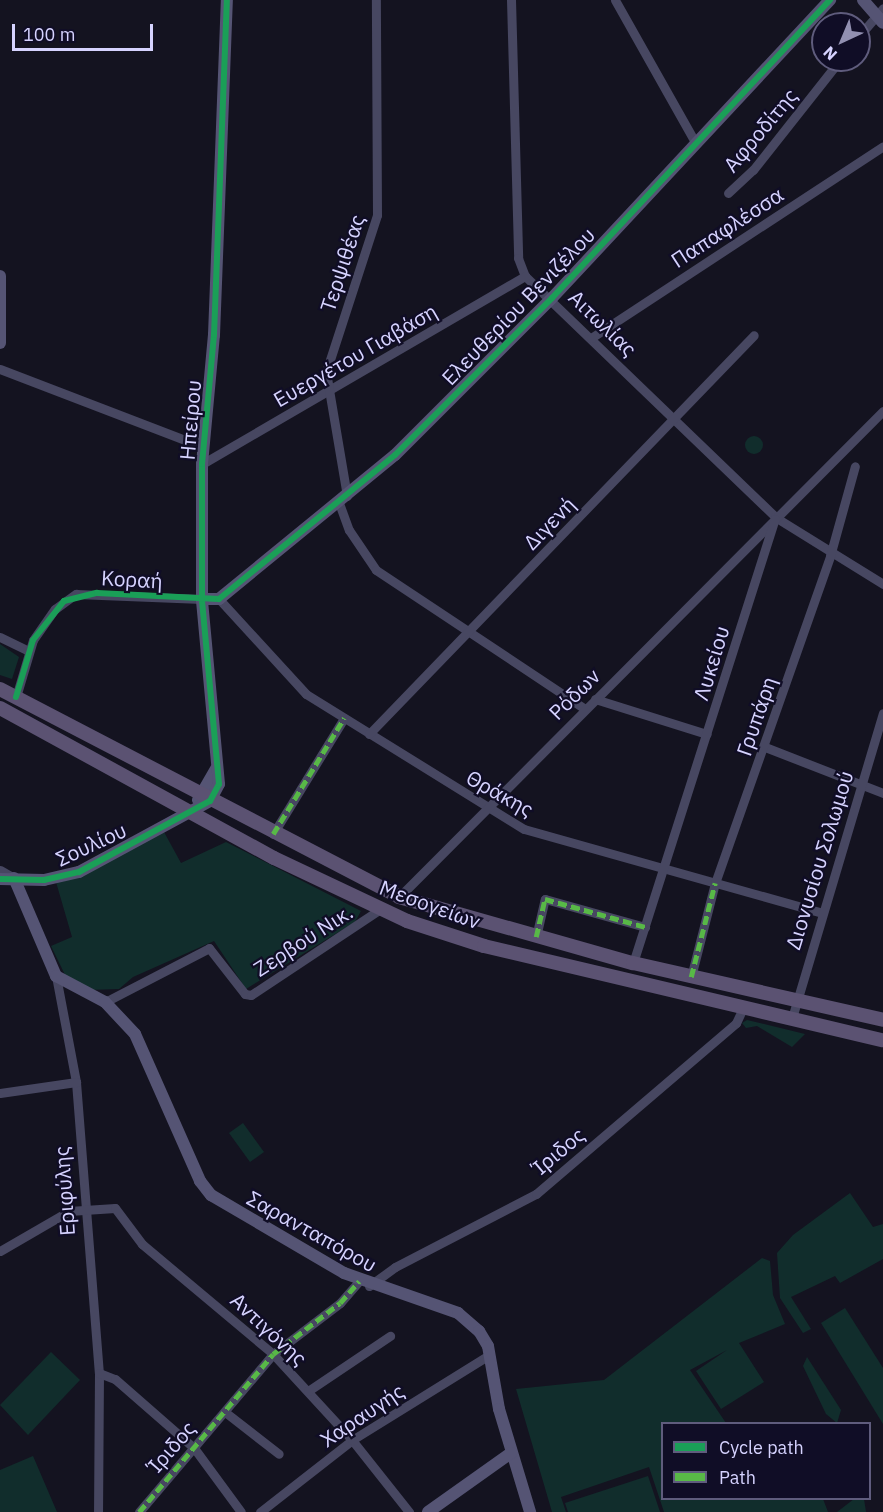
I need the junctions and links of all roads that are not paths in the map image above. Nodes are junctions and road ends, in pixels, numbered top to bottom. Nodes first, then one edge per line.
1 (227, 0) edge
2 (376, 0) edge
3 (511, 0) edge
4 (615, 0) edge
5 (830, 0) edge
6 (863, 0) edge
7 (880, 15) edge
8 (831, 72) edge
9 (696, 142) junction
10 (883, 146) edge
11 (728, 193) dead end
12 (0, 276) edge
13 (525, 276) junction
14 (552, 298) junction
15 (754, 335) dead end
16 (591, 338) junction
17 (0, 343) edge
18 (0, 369) edge
19 (327, 392) junction
20 (882, 414) edge
21 (676, 418) junction
22 (203, 447) junction
23 (202, 464) junction
24 (855, 466) dead end
25 (343, 500) junction
26 (775, 517) junction
27 (830, 556) junction
28 (883, 584) edge
29 (202, 599) junction
30 (219, 599) junction
31 (468, 633) junction
32 (0, 637) edge
33 (29, 651) junction
34 (0, 689) edge
35 (16, 698) junction
36 (595, 699) junction
37 (0, 708) edge
38 (585, 709) junction
39 (883, 713) edge
40 (344, 718) junction
41 (369, 734) junction
42 (707, 734) junction
43 (765, 747) junction
44 (861, 784) junction
45 (883, 793) edge
46 (205, 799) junction
47 (486, 808) junction
48 (191, 811) junction
49 (273, 834) junction
50 (664, 869) junction
51 (0, 870) edge
52 (14, 878) junction
53 (0, 879) edge
54 (715, 883) junction
55 (399, 897) junction
56 (380, 910) junction
57 (820, 912) junction
58 (645, 927) junction
59 (536, 937) junction
60 (633, 963) junction
61 (56, 976) junction
62 (691, 977) junction
63 (796, 1001) junction
64 (105, 1002) junction
65 (743, 1008) junction
66 (792, 1018) junction
67 (883, 1020) edge
68 (883, 1040) edge
69 (76, 1082) junction
70 (0, 1093) edge
71 (83, 1208) junction
72 (0, 1251) edge
73 (364, 1283) junction
74 (390, 1335) dead end
75 (273, 1354) junction
76 (489, 1355) junction
77 (99, 1373) junction
78 (308, 1391) junction
79 (225, 1412) junction
80 (352, 1440) junction
81 (194, 1448) junction
82 (511, 1453) junction
83 (279, 1454) dead end
84 (98, 1512) edge
85 (139, 1512) edge
86 (241, 1512) edge
87 (260, 1512) edge
88 (409, 1512) edge
89 (428, 1512) edge
90 (530, 1512) edge

1 - 22 street, Ηπείρου
2 - 19 street, Τερψιθέας
3 - 13 street
4 - 9 street
5 - 9 street, Ελευθερίου Βενιζέλου
6 - 7 street
8 - 11 street, Αφροδίτης
9 - 14 street, Ελευθερίου Βενιζέλου
10 - 16 street, Παπαφλέσσα
12 - 17 street
13 - 14 street, Αιτωλίας
13 - 19 street, Ευεργέτου Γιαβάση
14 - 16 street, Αιτωλίας
14 - 25 street, Ελευθερίου Βενιζέλου
15 - 21 street, Διγενή
16 - 21 street, Αιτωλίας
18 - 22 street
19 - 23 street, Ευεργέτου Γιαβάση
19 - 25 street, Τερψιθέας
20 - 26 street, Λυκείου
21 - 26 street, Αιτωλίας
21 - 31 street, Διγενή
22 - 23 street, Ηπείρου
23 - 29 street, Ηπείρου
24 - 27 street, Γρυπάρη
25 - 30 street, Ελευθερίου Βενιζέλου
25 - 31 street, Τερψιθέας
26 - 27 street, Αιτωλίας
26 - 36 street, Ρόδων
26 - 42 street, Λυκείου
27 - 28 street, Αιτωλίας
27 - 43 street, Γρυπάρη
29 - 30 street
29 - 33 street, Κοραή
29 - 46 street, Ηπείρου
30 - 40 street, Θράκης
31 - 38 street, Τερψιθέας
31 - 41 street, Διγενή
32 - 33 street
33 - 35 street, Κοραή
34 - 35 main road, Μεσογείων
35 - 46 main road, Μεσογείων
36 - 38 street, Ρόδων
36 - 42 street
37 - 48 main road, Μεσογείων
38 - 47 street, Ρόδων
39 - 44 street, Διονυσίου Σολωμού
40 - 41 street, Θράκης
40 - 49 street
41 - 47 street, Θράκης
42 - 50 street, Λυκείου
43 - 44 street
43 - 54 street, Γρυπάρη
44 - 45 street
44 - 57 street, Διονυσίου Σολωμού
46 - 48 street, Ηπείρου
46 - 49 main road, Μεσογείων
47 - 50 street, Θράκης
47 - 55 street, Ρόδων
48 - 52 street, Σουλίου
48 - 56 main road, Μεσογείων
49 - 55 main road, Μεσογείων
50 - 54 street, Θράκης
50 - 58 street, Λυκείου
51 - 52 street, Σουλίου
52 - 53 street
52 - 61 street, Εριφύλης
54 - 57 street, Θράκης
54 - 62 street, Γρυπάρη
55 - 59 main road, Μεσογείων
56 - 64 street, Ζερβού Νικ.
56 - 65 main road, Μεσογείων
57 - 63 street, Διονυσίου Σολωμού
58 - 59 street
58 - 60 street, Λυκείου
59 - 60 main road, Μεσογείων
60 - 62 main road, Μεσογείων
61 - 64 street, Σαρανταπόρου
61 - 69 street, Εριφύλης
62 - 63 main road, Μεσογείων
63 - 66 street, Διονυσίου Σολωμού
63 - 67 main road, Μεσογείων
64 - 73 street, Σαρανταπόρου
65 - 66 main road, Μεσογείων
65 - 73 street, Ίριδος
66 - 68 main road, Μεσογείων
69 - 70 street
69 - 71 street, Εριφύλης
71 - 72 street, Αντιγόνης
71 - 75 street, Αντιγόνης
71 - 77 street, Εριφύλης
73 - 75 street, Ίριδος
73 - 76 street, Σαρανταπόρου
74 - 78 street
75 - 78 street, Αντιγόνης
75 - 79 street, Ίριδος
76 - 80 street, Χαραυγής
76 - 82 street, Σαρανταπόρου
77 - 81 street
77 - 84 street, Εριφύλης
78 - 80 street, Αντιγόνης
79 - 81 street, Ίριδος
79 - 83 street
80 - 87 street, Χαραυγής
80 - 88 street, Αντιγόνης
81 - 85 street, Ίριδος
81 - 86 street
82 - 89 street
82 - 90 street, Σαρανταπόρου

